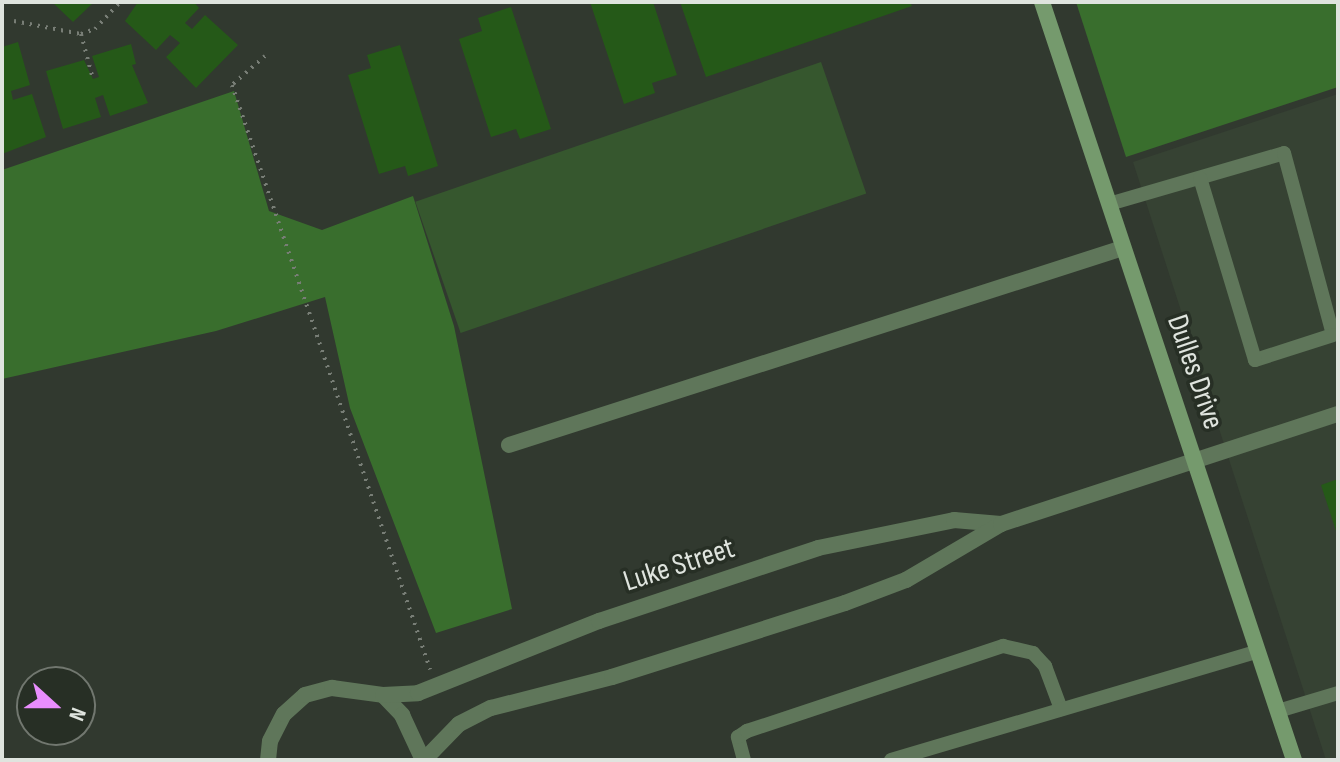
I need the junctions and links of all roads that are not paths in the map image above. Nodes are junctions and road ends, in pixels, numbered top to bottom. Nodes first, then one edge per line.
1 (1042, 2) edge
2 (1200, 178) junction
3 (1109, 204) junction
4 (1123, 248) junction
5 (1338, 414) edge
6 (509, 445) dead end
7 (1196, 459) junction
8 (1001, 524) junction
9 (1258, 651) junction
10 (1338, 693) edge
11 (383, 695) junction
12 (1061, 709) junction
13 (1278, 711) junction
14 (268, 760) edge
15 (423, 760) edge
16 (744, 760) edge
17 (891, 760) edge
18 (1294, 760) edge

1 - 3 street, Dulles Drive
2 - 2 lane
2 - 3 lane
3 - 4 street, Dulles Drive
4 - 6 street
4 - 7 street, Dulles Drive
5 - 7 street, Luke Street
7 - 8 street, Luke Street
7 - 9 street, Dulles Drive
8 - 11 street, Luke Street
8 - 15 street, Luke Street
9 - 12 lane
9 - 13 street, Dulles Drive
10 - 13 lane
11 - 14 street, Luke Street
11 - 15 street, Luke Street
12 - 16 lane
12 - 17 lane
13 - 18 street, Dulles Drive

